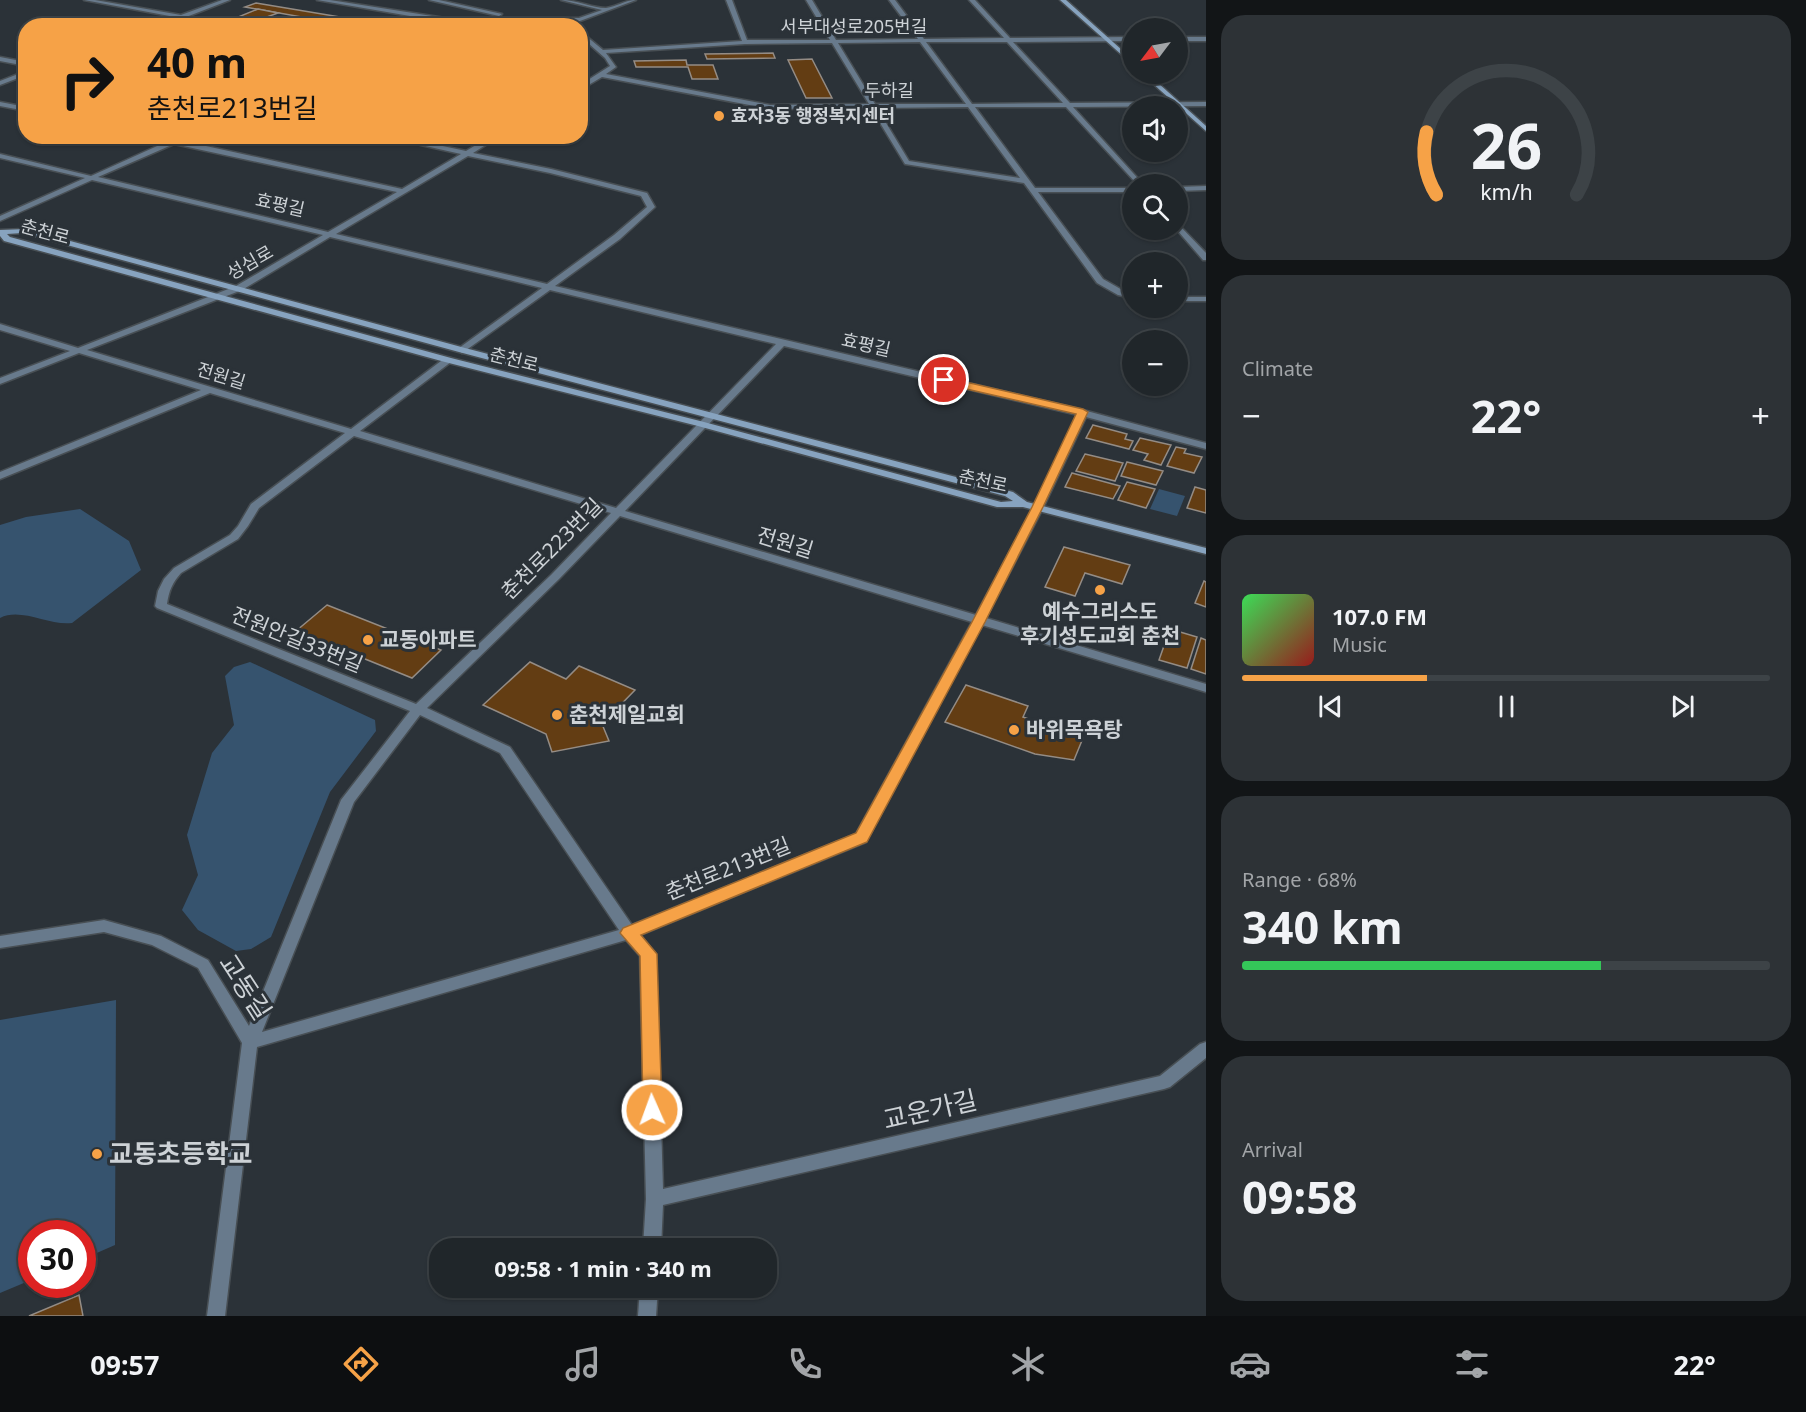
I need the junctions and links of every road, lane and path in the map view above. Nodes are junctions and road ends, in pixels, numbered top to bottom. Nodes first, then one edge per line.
1 (87, 0) edge
2 (227, 0) edge
3 (320, 0) edge
4 (432, 0) edge
5 (564, 0) edge
6 (633, 0) edge
7 (729, 0) edge
8 (809, 0) edge
9 (892, 0) edge
10 (972, 0) edge
11 (1063, 0) edge
12 (608, 9) junction
13 (181, 17) joint
14 (432, 18) edge
15 (518, 18) edge
16 (582, 18) edge
17 (1122, 39) edge
18 (1188, 39) edge
19 (1206, 39) edge
20 (588, 40) edge
21 (1009, 40) junction
22 (1108, 40) junction
23 (923, 41) junction
24 (745, 42) junction
25 (835, 42) junction
26 (601, 52) junction
27 (1122, 53) edge
28 (0, 59) edge
29 (18, 62) edge
30 (603, 75) junction
31 (18, 77) edge
32 (0, 83) edge
33 (588, 83) edge
34 (1156, 84) edge
35 (1169, 96) edge
36 (0, 104) edge
37 (1188, 104) edge
38 (1206, 104) edge
39 (1122, 105) edge
40 (873, 106) junction
41 (971, 106) junction
42 (1068, 106) junction
43 (18, 108) edge
44 (1188, 113) edge
45 (1206, 129) edge
46 (168, 144) edge
47 (181, 144) edge
48 (424, 144) edge
49 (483, 144) edge
50 (468, 153) junction
51 (0, 156) edge
52 (1131, 174) edge
53 (91, 178) junction
54 (1027, 182) junction
55 (1206, 188) edge
56 (1188, 189) edge
57 (1032, 190) junction
58 (1122, 190) edge
59 (402, 191) junction
60 (0, 219) edge
61 (1, 232) edge
62 (330, 234) junction
63 (1188, 237) edge
64 (1206, 258) edge
65 (552, 286) junction
66 (238, 288) junction
67 (1122, 293) edge
68 (219, 297) junction
69 (1188, 299) edge
70 (1206, 299) edge
71 (0, 327) edge
72 (782, 343) junction
73 (462, 350) junction
74 (80, 351) junction
75 (448, 360) junction
76 (0, 381) edge
77 (209, 390) junction
78 (1083, 412) junction
79 (706, 420) junction
80 (353, 434) junction
81 (1206, 446) edge
82 (0, 476) edge
83 (1038, 507) junction
84 (618, 513) junction
85 (1206, 551) edge
86 (978, 622) junction
87 (1206, 688) edge
88 (418, 710) junction
89 (629, 933) junction
90 (0, 942) edge
91 (250, 1042) junction
92 (1206, 1049) edge
93 (655, 1200) junction
94 (652, 1238) edge
95 (648, 1298) edge
96 (216, 1316) edge
97 (647, 1316) edge

1 - 13 street
2 - 13 street
3 - 14 street
4 - 15 street
5 - 12 street
6 - 12 street
7 - 24 street
8 - 25 street
9 - 23 street
10 - 21 street
11 - 22 street
12 - 16 street
17 - 22 street, 서부대성로205번길
18 - 19 street
20 - 26 street
21 - 22 street, 서부대성로205번길
21 - 23 street, 서부대성로205번길
21 - 42 street
22 - 27 street
23 - 25 street, 서부대성로205번길
23 - 41 street
24 - 25 street, 서부대성로205번길
24 - 26 street, 서부대성로205번길
25 - 40 street
26 - 30 street
28 - 29 street
30 - 33 street
30 - 40 street, 두하길
31 - 32 street
34 - 35 street
36 - 43 street
37 - 38 street, 두하길
39 - 42 street, 두하길
40 - 41 street, 두하길
40 - 54 street
41 - 42 street, 두하길
41 - 54 street
42 - 52 street
44 - 45 street
46 - 53 street
47 - 59 street
48 - 50 street
49 - 50 street, 성심로
50 - 59 street, 성심로
50 - 65 street
51 - 53 street, 효평길
53 - 60 street
53 - 62 street, 효평길
54 - 57 street
55 - 56 street
57 - 58 street
57 - 67 street
59 - 62 street, 성심로
61 - 66 street, 춘천로
61 - 68 street, 춘천로
62 - 65 street, 효평길
62 - 66 street, 성심로
63 - 64 street
65 - 72 street, 효평길
65 - 73 street
66 - 68 street, 성심로
66 - 73 street, 춘천로
68 - 74 street, 성심로
68 - 75 street, 춘천로
69 - 70 street
71 - 74 street, 전원길
72 - 78 street, 효평길
72 - 79 street
73 - 79 street, 춘천로
74 - 76 street, 성심로
74 - 77 street, 전원길
75 - 79 street, 춘천로
75 - 80 street
77 - 80 street, 전원길
77 - 82 street
78 - 81 street, 효평길
78 - 83 street
79 - 83 street, 춘천로
79 - 84 street, 춘천로223번길
80 - 84 street, 전원길
80 - 88 street, 전원안길33번길
83 - 85 street, 춘천로
83 - 86 street, 춘천로213번길
84 - 86 street, 전원길
84 - 88 street, 춘천로223번길
86 - 87 street, 전원길
86 - 89 street, 춘천로213번길
88 - 89 street
88 - 91 street, 춘천로223번길
89 - 91 street, 춘천로213번길
89 - 93 street
90 - 91 street, 교동길
91 - 96 street, 교동길
92 - 93 street, 교운가길
93 - 94 street
95 - 97 street

